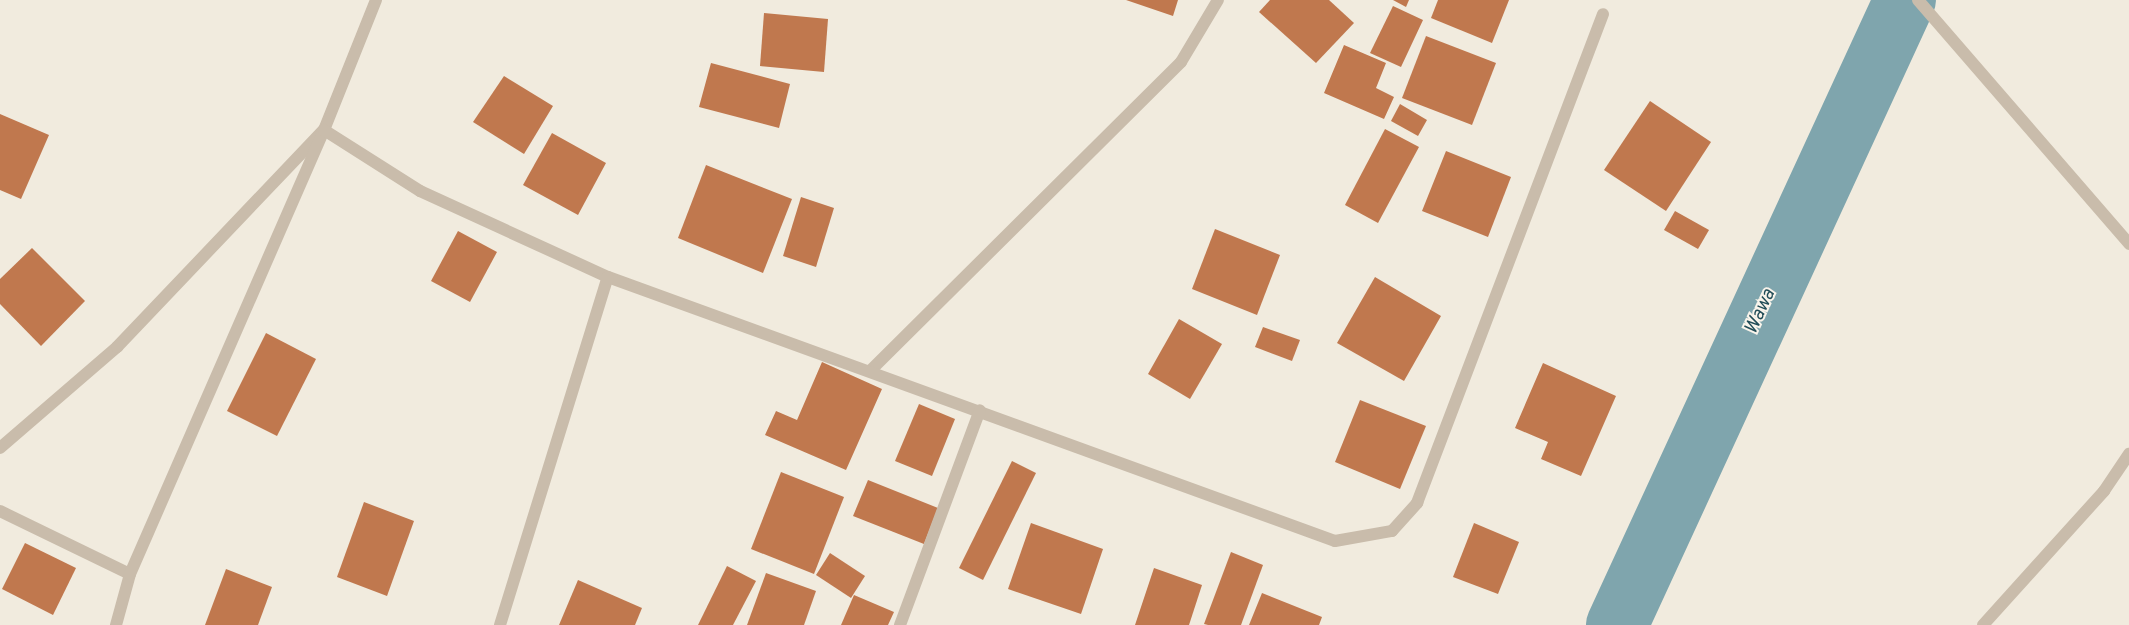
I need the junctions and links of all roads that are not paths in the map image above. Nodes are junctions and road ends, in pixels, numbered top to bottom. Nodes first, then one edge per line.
1 (376, 0) edge
2 (1218, 0) edge
3 (1918, 0) edge
4 (1603, 14) dead end
5 (324, 130) junction
6 (2128, 240) edge
7 (608, 277) junction
8 (871, 370) junction
9 (980, 410) junction
10 (0, 448) edge
11 (2129, 454) edge
12 (0, 511) edge
13 (130, 574) junction
14 (116, 625) edge
15 (500, 625) edge
16 (900, 625) edge
17 (1983, 625) edge

1 - 5 street
2 - 8 street
3 - 6 street
4 - 9 street
5 - 7 street
5 - 10 street
5 - 13 street
7 - 8 street
7 - 15 street
8 - 9 street
9 - 16 street
11 - 17 street
12 - 13 street
13 - 14 street

